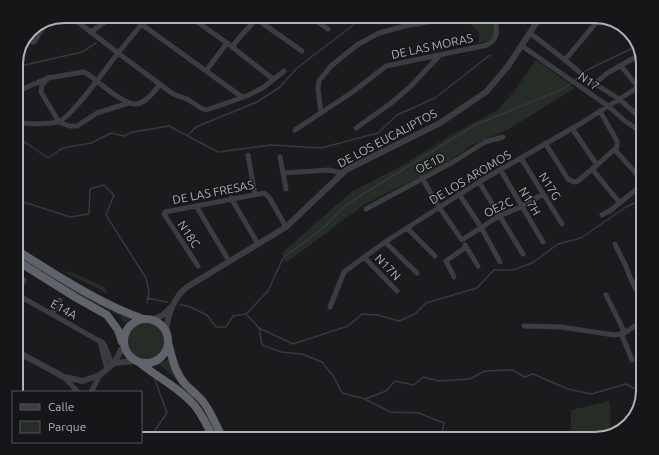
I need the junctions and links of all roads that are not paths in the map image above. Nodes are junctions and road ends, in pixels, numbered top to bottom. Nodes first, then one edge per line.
1 (80, 23) edge
2 (104, 23) edge
3 (139, 23) edge
4 (199, 23) edge
5 (251, 23) edge
6 (264, 23) edge
7 (319, 23) edge
8 (409, 23) edge
9 (422, 23) edge
10 (496, 23) edge
11 (536, 23) edge
12 (596, 23) edge
13 (141, 25) junction
14 (405, 26) junction
15 (43, 28) edge
16 (328, 29) dead end
17 (92, 32) junction
18 (530, 33) junction
19 (29, 42) edge
20 (227, 43) junction
21 (522, 46) junction
22 (232, 47) junction
23 (302, 51) dead end
24 (118, 53) junction
25 (440, 55) junction
26 (636, 57) edge
27 (565, 60) junction
28 (620, 66) junction
29 (206, 71) junction
30 (284, 71) dead end
31 (48, 78) junction
32 (273, 79) junction
33 (96, 80) junction
34 (636, 81) edge
35 (160, 84) junction
36 (595, 84) junction
37 (23, 89) edge
38 (636, 89) edge
39 (242, 97) junction
40 (619, 99) junction
41 (129, 103) junction
42 (608, 106) junction
43 (600, 111) junction
44 (321, 113) junction
45 (636, 114) edge
46 (59, 122) junction
47 (23, 123) edge
48 (356, 128) dead end
49 (572, 128) junction
50 (636, 129) edge
51 (295, 130) dead end
52 (503, 137) dead end
53 (545, 143) junction
54 (615, 150) junction
55 (248, 154) dead end
56 (280, 157) dead end
57 (521, 158) junction
58 (598, 166) junction
59 (500, 169) junction
60 (592, 169) junction
61 (283, 173) junction
62 (342, 173) junction
63 (636, 175) edge
64 (422, 178) junction
65 (478, 182) junction
66 (286, 189) dead end
67 (636, 189) edge
68 (459, 194) junction
69 (543, 194) junction
70 (255, 195) junction
71 (231, 198) junction
72 (620, 203) junction
73 (196, 206) junction
74 (439, 207) junction
75 (521, 207) junction
76 (366, 209) dead end
77 (164, 214) joint
78 (602, 215) dead end
79 (499, 216) junction
80 (562, 224) dead end
81 (286, 227) junction
82 (481, 227) junction
83 (407, 228) junction
84 (462, 240) junction
85 (386, 242) junction
86 (543, 242) dead end
87 (258, 244) junction
88 (615, 244) dead end
89 (466, 247) junction
90 (23, 254) edge
91 (523, 254) dead end
92 (435, 256) dead end
93 (365, 258) junction
94 (229, 261) junction
95 (500, 262) dead end
96 (23, 264) edge
97 (198, 266) dead end
98 (478, 266) dead end
99 (417, 273) dead end
100 (454, 277) dead end
101 (397, 291) dead end
102 (636, 291) edge
103 (606, 295) dead end
104 (23, 298) edge
105 (60, 300) dead end
106 (172, 306) junction
107 (330, 307) dead end
108 (52, 314) junction
109 (148, 319) junction
110 (524, 326) dead end
111 (636, 326) edge
112 (166, 331) junction
113 (623, 333) junction
114 (100, 342) junction
115 (168, 342) junction
116 (123, 346) junction
117 (23, 354) edge
118 (632, 360) dead end
119 (138, 362) junction
120 (113, 364) junction
121 (106, 369) junction
122 (100, 375) junction
123 (64, 377) junction
124 (77, 391) edge
125 (92, 391) edge
126 (210, 432) edge
127 (220, 432) edge

1 - 17 street
2 - 17 street
3 - 13 street
4 - 20 street
5 - 22 street
6 - 23 street
7 - 16 street
8 - 14 street
9 - 14 street
10 - 25 street, DE LAS MORAS
11 - 18 street, DE LOS EUCALIPTOS
12 - 27 street
13 - 24 street
13 - 29 street
14 - 44 street
15 - 19 street
17 - 24 street
18 - 21 street, DE LOS EUCALIPTOS
18 - 27 street
20 - 22 street
20 - 29 street
21 - 42 street, N17
21 - 62 street, DE LOS EUCALIPTOS
22 - 32 street
24 - 33 street
24 - 35 street
25 - 44 street, DE LAS MORAS
25 - 48 street
26 - 28 street
27 - 36 street
28 - 34 street
28 - 36 street
29 - 39 street
30 - 32 street
31 - 33 street
31 - 37 street
31 - 46 street
32 - 39 street
33 - 41 street
33 - 46 street
35 - 39 street
35 - 41 street
36 - 40 street
38 - 40 street, DE LOS AROMOS
40 - 42 street, DE LOS AROMOS
40 - 45 street
41 - 46 street
42 - 43 street, DE LOS AROMOS
42 - 50 street, N17
43 - 49 street, DE LOS AROMOS
43 - 54 street
44 - 51 street, DE LAS MORAS
46 - 47 street
49 - 53 street, DE LOS AROMOS
49 - 58 street
52 - 64 street, OE1D
53 - 57 street, DE LOS AROMOS
53 - 60 street
54 - 58 street
54 - 63 street
55 - 70 street
56 - 61 street
57 - 59 street, DE LOS AROMOS
57 - 69 street, N17G
58 - 60 street
59 - 65 street, DE LOS AROMOS
59 - 75 street, N17H
60 - 72 street
61 - 62 street
61 - 66 street
62 - 81 street, DE LOS EUCALIPTOS
64 - 74 street
64 - 76 street, OE1D
65 - 68 street, DE LOS AROMOS
65 - 79 street
67 - 72 street
68 - 74 street, DE LOS AROMOS
68 - 82 street
69 - 75 street, OE2C
69 - 80 street, N17G
70 - 71 street, DE LAS FRESAS
70 - 81 street, DE LAS FRESAS
71 - 73 street, DE LAS FRESAS
71 - 87 street
72 - 78 street
73 - 77 street, DE LAS FRESAS
73 - 94 street
74 - 83 street, DE LOS AROMOS
74 - 84 street
75 - 79 street, OE2C
75 - 86 street, N17H
77 - 97 street, N18C
79 - 82 street, OE2C
79 - 91 street
81 - 87 street, DE LOS EUCALIPTOS
82 - 84 street, OE2C
82 - 95 street
83 - 85 street, DE LOS AROMOS
83 - 92 street
84 - 89 street
85 - 93 street, DE LOS AROMOS
85 - 99 street
87 - 94 street, DE LOS EUCALIPTOS
88 - 102 street
89 - 98 street
89 - 100 street
90 - 109 highway
93 - 101 street, N17N
93 - 107 street, DE LOS AROMOS
94 - 106 street, DE LOS EUCALIPTOS
96 - 116 highway
103 - 113 street
104 - 108 street, E14A
105 - 108 street
106 - 109 street, DE LOS EUCALIPTOS
106 - 112 street, DE LOS EUCALIPTOS
108 - 114 street, E14A
109 - 112 highway
109 - 116 highway
110 - 113 street
111 - 113 street
112 - 115 highway
113 - 118 street
114 - 120 street, E14A
114 - 121 street
115 - 119 highway
115 - 127 highway
116 - 119 highway
116 - 120 street
117 - 123 street
119 - 120 street
119 - 126 highway
120 - 121 street
121 - 122 street
122 - 123 street
122 - 125 street
123 - 124 street

